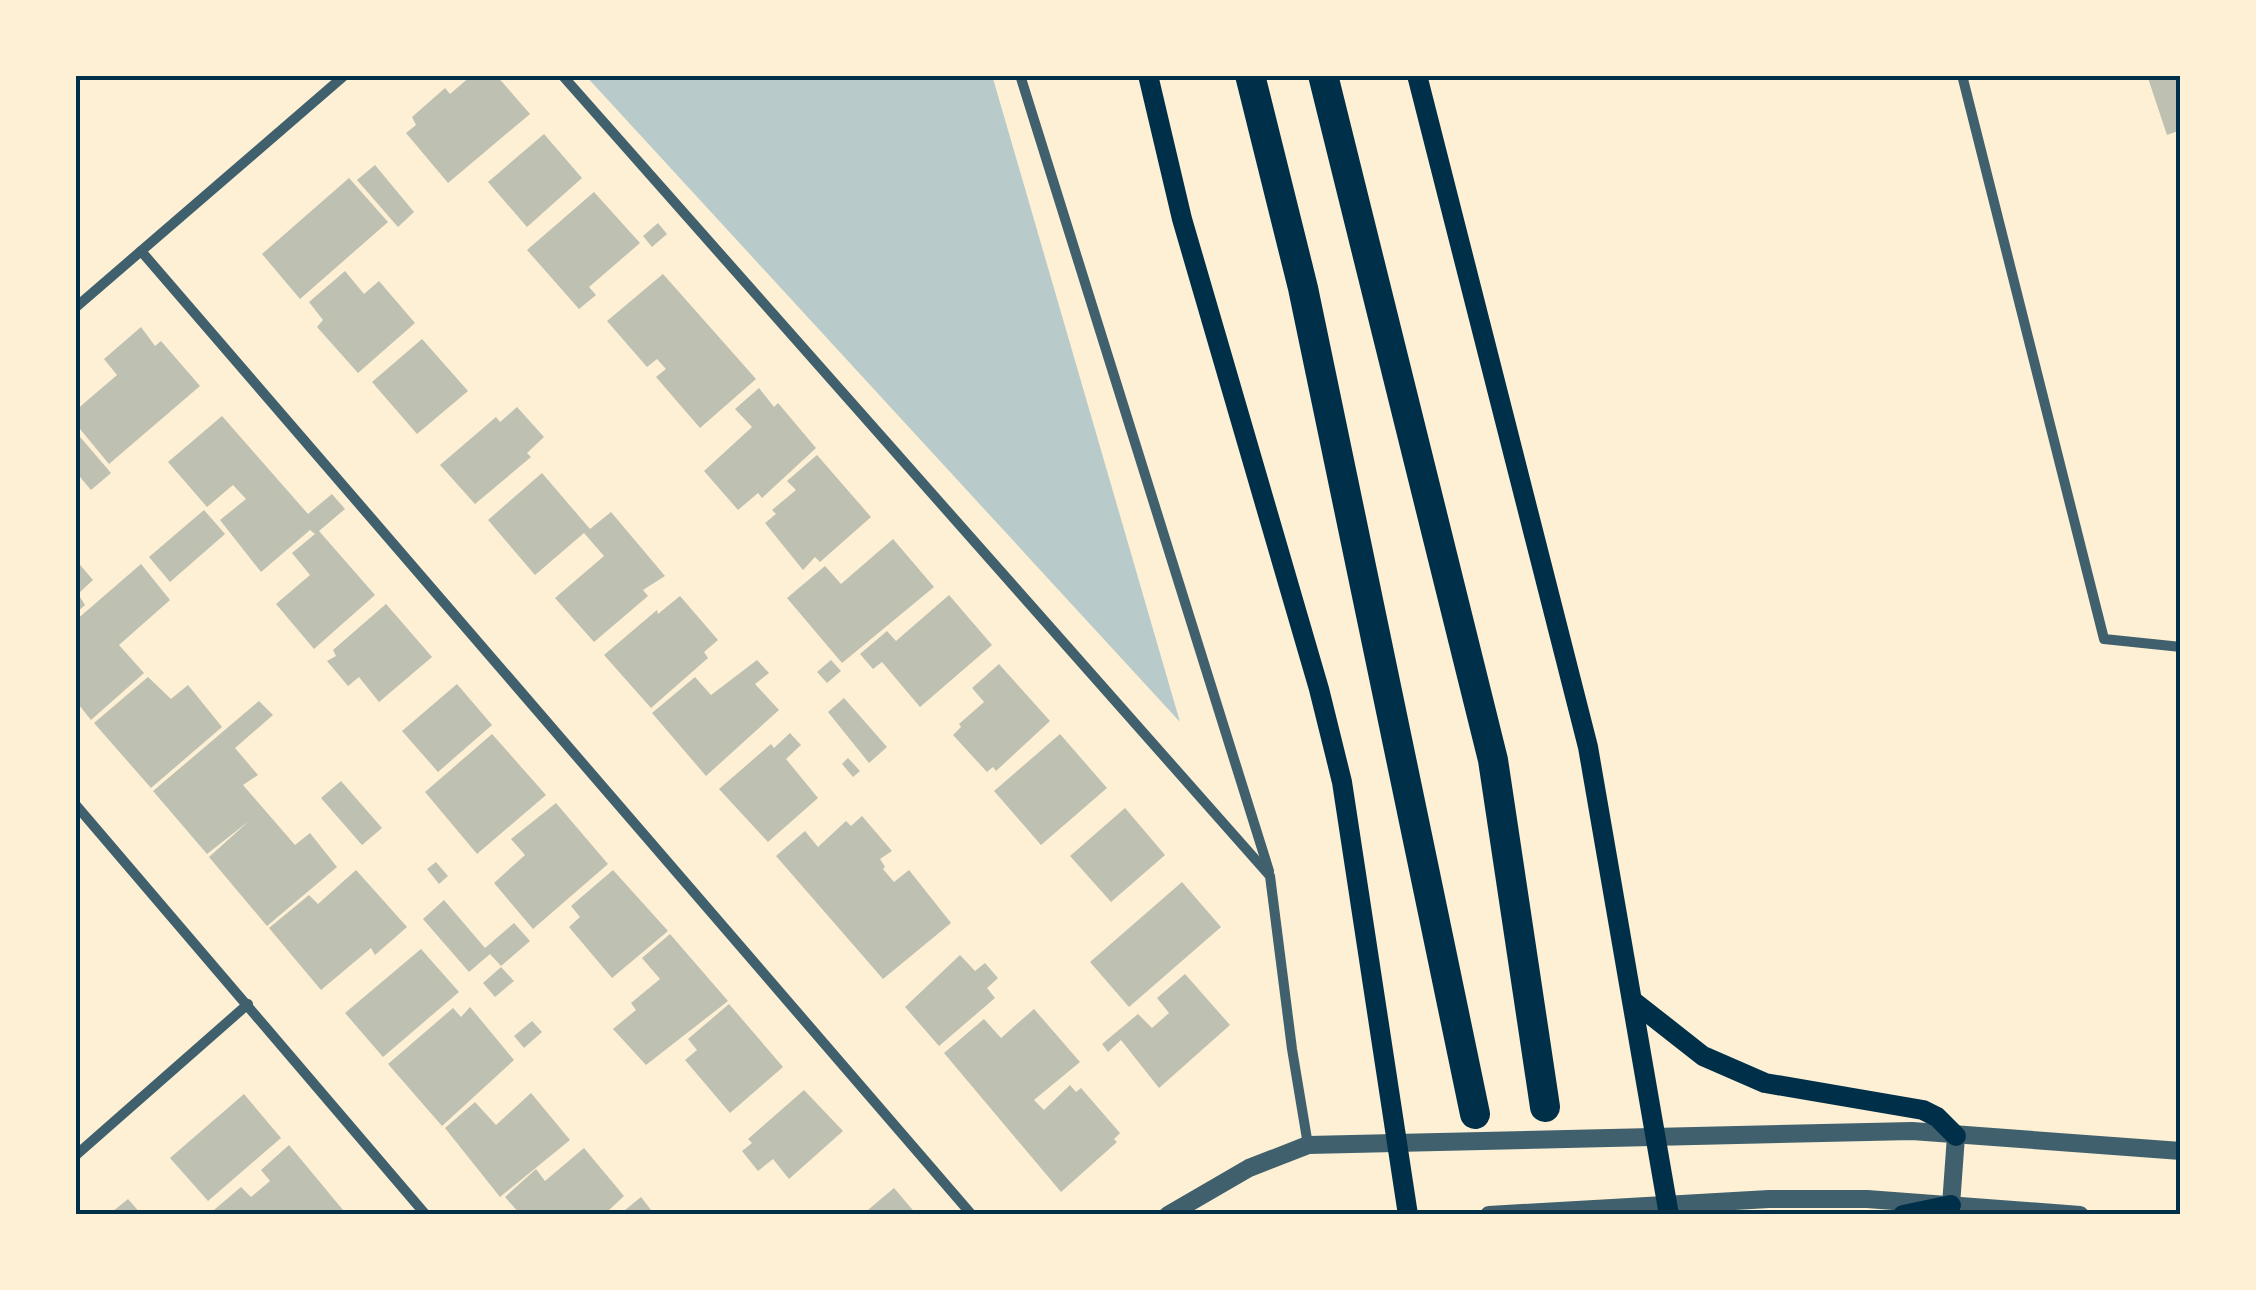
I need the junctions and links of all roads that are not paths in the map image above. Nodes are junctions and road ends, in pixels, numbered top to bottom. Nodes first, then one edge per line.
1 (345, 75) edge
2 (562, 75) edge
3 (1020, 75) edge
4 (1148, 75) edge
5 (1250, 75) edge
6 (1323, 75) edge
7 (1418, 75) edge
8 (1962, 75) edge
9 (141, 251) junction
10 (75, 308) edge
11 (2181, 647) edge
12 (75, 804) edge
13 (1270, 876) junction
14 (1633, 1002) junction
15 (248, 1004) junction
16 (1545, 1107) dead end
17 (1474, 1114) dead end
18 (1956, 1136) junction
19 (1657, 1137) junction
20 (1398, 1143) junction
21 (1308, 1145) junction
22 (2181, 1151) edge
23 (75, 1156) edge
24 (1951, 1205) junction
25 (1669, 1210) edge
26 (426, 1215) edge
27 (972, 1215) edge
28 (1168, 1215) edge
29 (1408, 1215) edge
30 (1489, 1215) edge
31 (1904, 1215) edge
32 (2080, 1215) edge

1 - 9 street
2 - 13 street
3 - 13 street
4 - 20 main road
5 - 17 highway
6 - 16 highway
7 - 14 main road
8 - 11 street
9 - 10 street
9 - 27 street
12 - 15 street
13 - 21 street
14 - 18 main road
14 - 19 main road
15 - 23 street
15 - 26 street
18 - 19 street
18 - 22 street
18 - 24 street
19 - 20 street
19 - 25 main road
20 - 21 street
20 - 29 main road
21 - 28 street
24 - 25 street
24 - 31 main road
24 - 32 street
25 - 30 street

